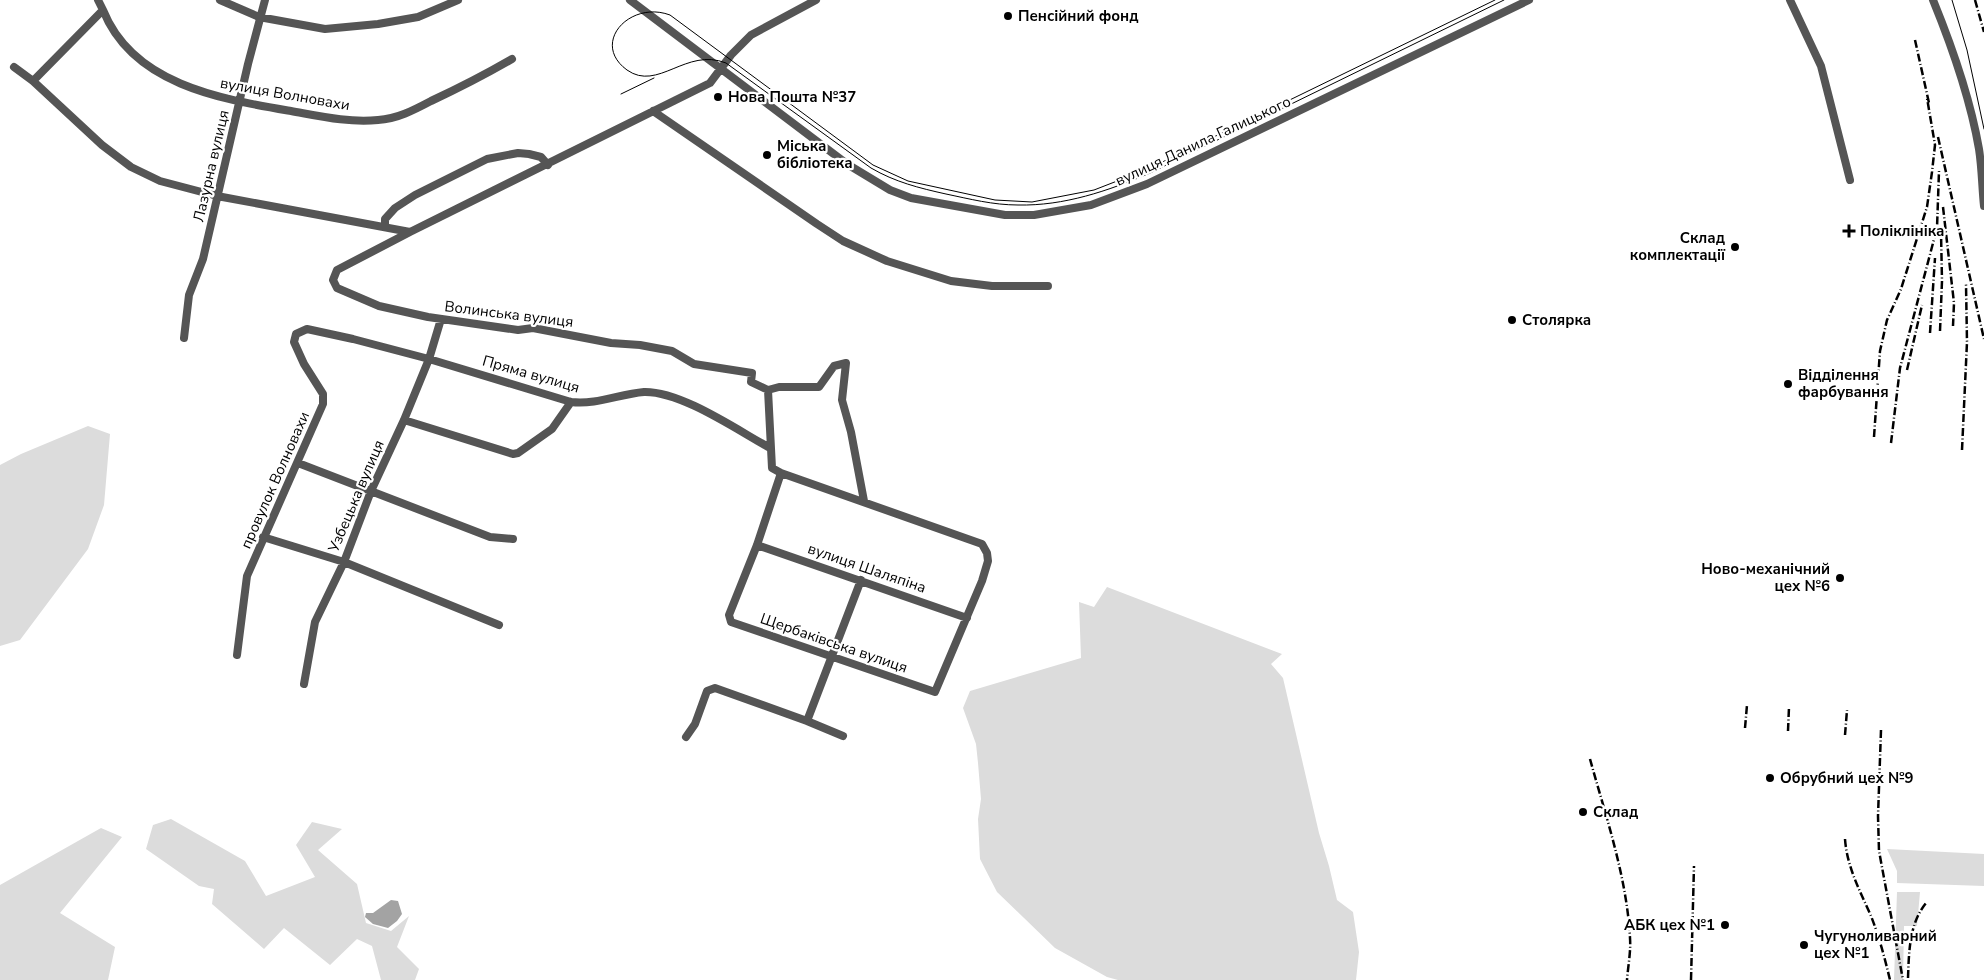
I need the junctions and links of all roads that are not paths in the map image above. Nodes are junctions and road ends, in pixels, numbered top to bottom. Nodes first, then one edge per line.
1 (98, 0) edge
2 (220, 0) edge
3 (265, 0) edge
4 (458, 0) edge
5 (630, 0) edge
6 (816, 0) edge
7 (1529, 0) edge
8 (1790, 0) edge
9 (1933, 0) edge
10 (102, 10) junction
11 (259, 17) junction
12 (512, 59) dead end
13 (14, 68) dead end
14 (721, 69) junction
15 (33, 81) junction
16 (240, 102) junction
17 (653, 111) junction
18 (548, 165) junction
19 (1850, 180) dead end
20 (217, 196) junction
21 (1984, 206) edge
22 (385, 227) junction
23 (410, 232) junction
24 (1048, 286) dead end
25 (441, 319) junction
26 (306, 329) joint
27 (184, 338) dead end
28 (429, 358) junction
29 (768, 390) junction
30 (571, 402) junction
31 (404, 420) junction
32 (770, 448) junction
33 (298, 463) junction
34 (781, 473) junction
35 (371, 491) junction
36 (864, 501) junction
37 (263, 537) junction
38 (513, 539) dead end
39 (757, 545) junction
40 (344, 562) junction
41 (861, 580) junction
42 (967, 618) junction
43 (499, 625) dead end
44 (237, 655) dead end
45 (832, 656) junction
46 (304, 684) dead end
47 (807, 721) junction
48 (843, 736) dead end
49 (686, 737) dead end

1 - 10 street, вулиця Волновахи
2 - 11 street
3 - 11 street, Лазурна вулиця
4 - 11 street
5 - 14 street, вулиця Данила Галицького
6 - 14 street, Волинська вулиця
7 - 14 street, вулиця Данила Галицького
8 - 19 street
9 - 21 street
10 - 15 street
10 - 16 street, вулиця Волновахи
11 - 16 street, Лазурна вулиця
12 - 16 street, вулиця Волновахи
13 - 15 street
14 - 17 street, Волинська вулиця
15 - 20 street
16 - 20 street, Лазурна вулиця
17 - 18 street, Волинська вулиця
17 - 24 street
18 - 22 street
18 - 23 street, Волинська вулиця
20 - 22 street
20 - 27 street, Лазурна вулиця
22 - 23 street
23 - 25 street, Волинська вулиця
25 - 28 street, Узбецька вулиця
25 - 29 street, Волинська вулиця
26 - 28 street, Пряма вулиця
26 - 33 street, провулок Волновахи
28 - 30 street, Пряма вулиця
28 - 31 street, Узбецька вулиця
29 - 32 street
29 - 36 street
30 - 31 street
30 - 32 street, Пряма вулиця
31 - 35 street, Узбецька вулиця
32 - 34 street
33 - 35 street
33 - 37 street, провулок Волновахи
34 - 36 street
34 - 39 street
35 - 38 street
35 - 40 street, Узбецька вулиця
36 - 42 street
37 - 40 street
37 - 44 street, провулок Волновахи
39 - 41 street, вулиця Шаляпіна
39 - 45 street, Щербаківська вулиця
40 - 43 street
40 - 46 street, Узбецька вулиця
41 - 42 street, вулиця Шаляпіна
41 - 45 street
42 - 45 street, Щербаківська вулиця
45 - 47 street
47 - 48 street
47 - 49 street

